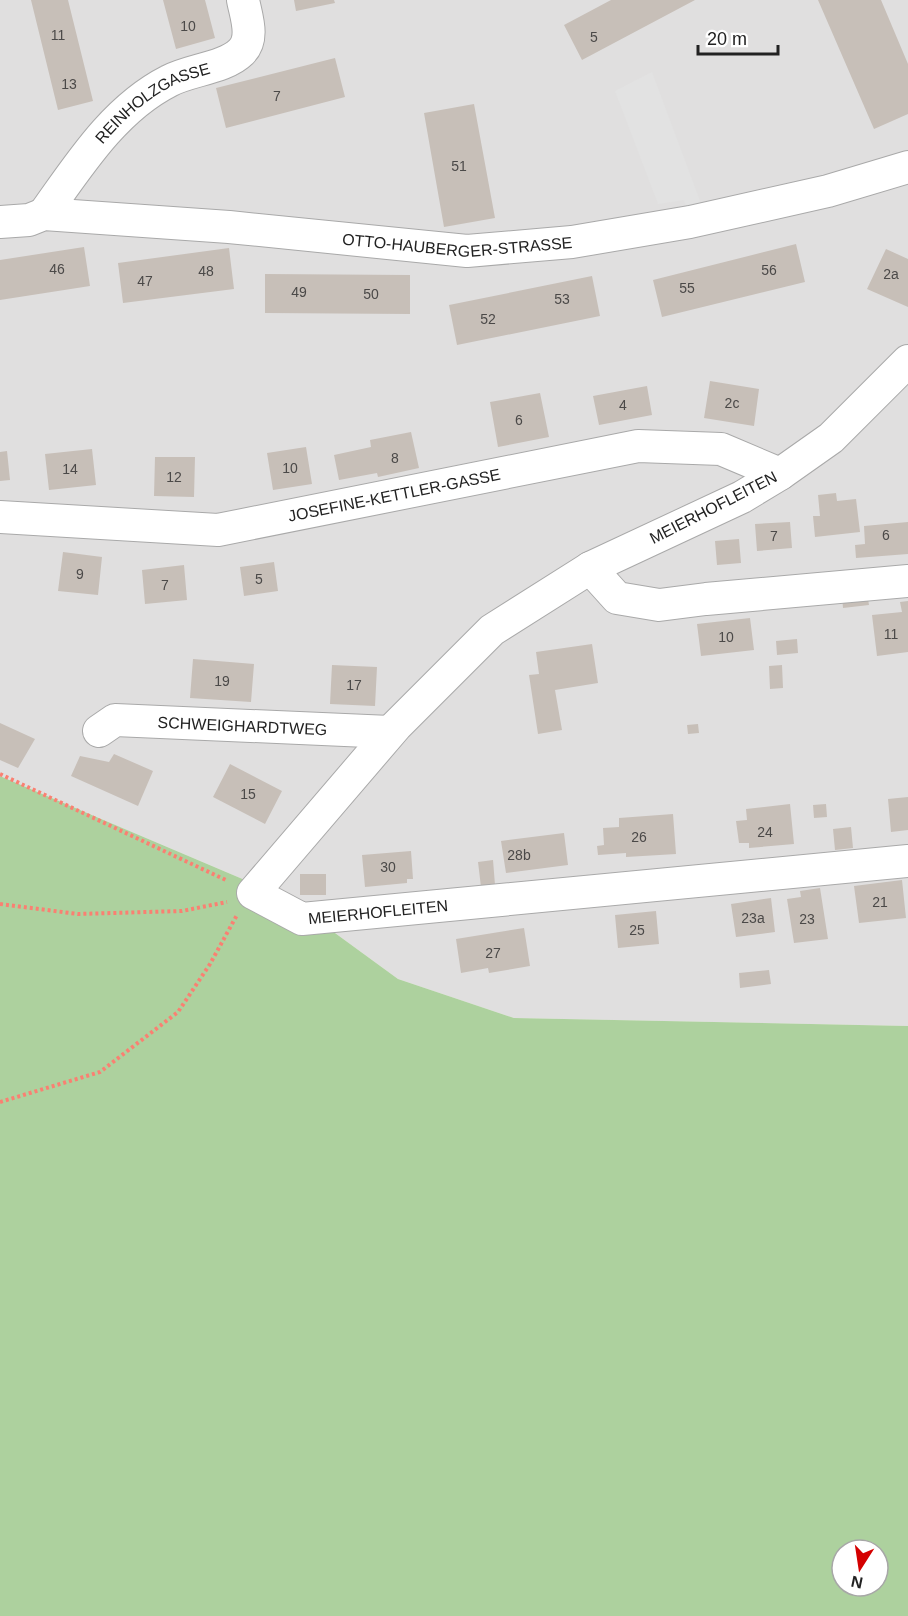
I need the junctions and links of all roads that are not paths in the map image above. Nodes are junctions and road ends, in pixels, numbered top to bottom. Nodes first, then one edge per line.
1 (243, 0) edge
2 (908, 167) edge
3 (44, 213) junction
4 (0, 222) edge
5 (908, 361) edge
6 (780, 474) junction
7 (0, 518) edge
8 (590, 568) junction
9 (908, 581) edge
10 (99, 731) dead end
11 (390, 732) junction
12 (908, 861) edge

1 - 3 street, REINHOLZGASSE
2 - 3 street, OTTO-HAUBERGER-STRASSE
3 - 4 street, OTTO-HAUBERGER-STRASSE
5 - 6 street, MEIERHOFLEITEN
6 - 7 street, JOSEFINE-KETTLER-GASSE
6 - 8 street, MEIERHOFLEITEN
8 - 9 street
8 - 11 street, MEIERHOFLEITEN
10 - 11 street, SCHWEIGHARDTWEG
11 - 12 street, MEIERHOFLEITEN

